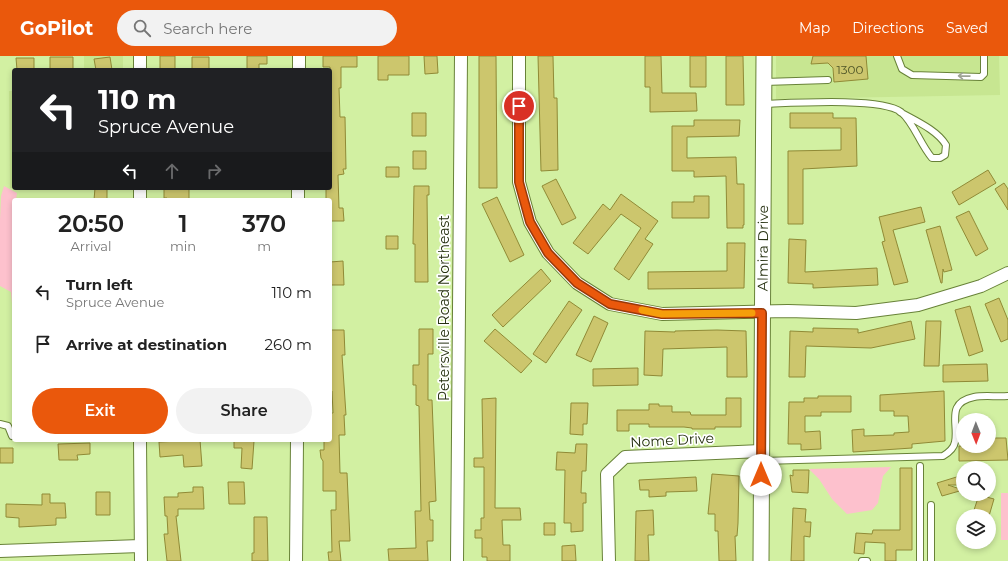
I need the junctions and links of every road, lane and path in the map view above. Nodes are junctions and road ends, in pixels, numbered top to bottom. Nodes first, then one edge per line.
1 (140, 56) edge
2 (299, 56) edge
3 (461, 56) edge
4 (519, 56) edge
5 (764, 56) edge
6 (897, 56) edge
7 (984, 56) edge
8 (140, 68) edge
9 (299, 68) edge
10 (828, 80) dead end
11 (764, 82) junction
12 (764, 104) junction
13 (900, 112) junction
14 (1008, 272) edge
15 (762, 313) junction
16 (1008, 396) edge
17 (0, 424) edge
18 (12, 436) dead end
19 (140, 442) edge
20 (297, 442) edge
21 (761, 456) junction
22 (920, 466) dead end
23 (931, 505) dead end
24 (140, 546) junction
25 (0, 551) edge
26 (141, 561) edge
27 (296, 561) edge
28 (457, 561) edge
29 (609, 561) edge
30 (761, 561) edge
31 (862, 561) edge
32 (867, 561) edge
33 (920, 561) edge
34 (931, 561) edge

1 - 8 street
2 - 9 street
3 - 28 street, Petersville Road Northeast
4 - 15 street
5 - 11 street, Almira Drive
7 -> 6 lane
10 - 11 lane
11 - 12 street, Almira Drive
12 - 13 lane
12 - 15 street, Almira Drive
13 - 13 lane
14 - 15 street
15 - 21 street, Almira Drive
16 - 21 lane
17 - 18 lane
19 - 24 street
20 - 27 street
21 - 29 street, Nome Drive
21 - 30 street, Almira Drive
22 - 33 lane
23 - 34 lane
24 - 25 street
24 - 26 street
31 - 32 lane

